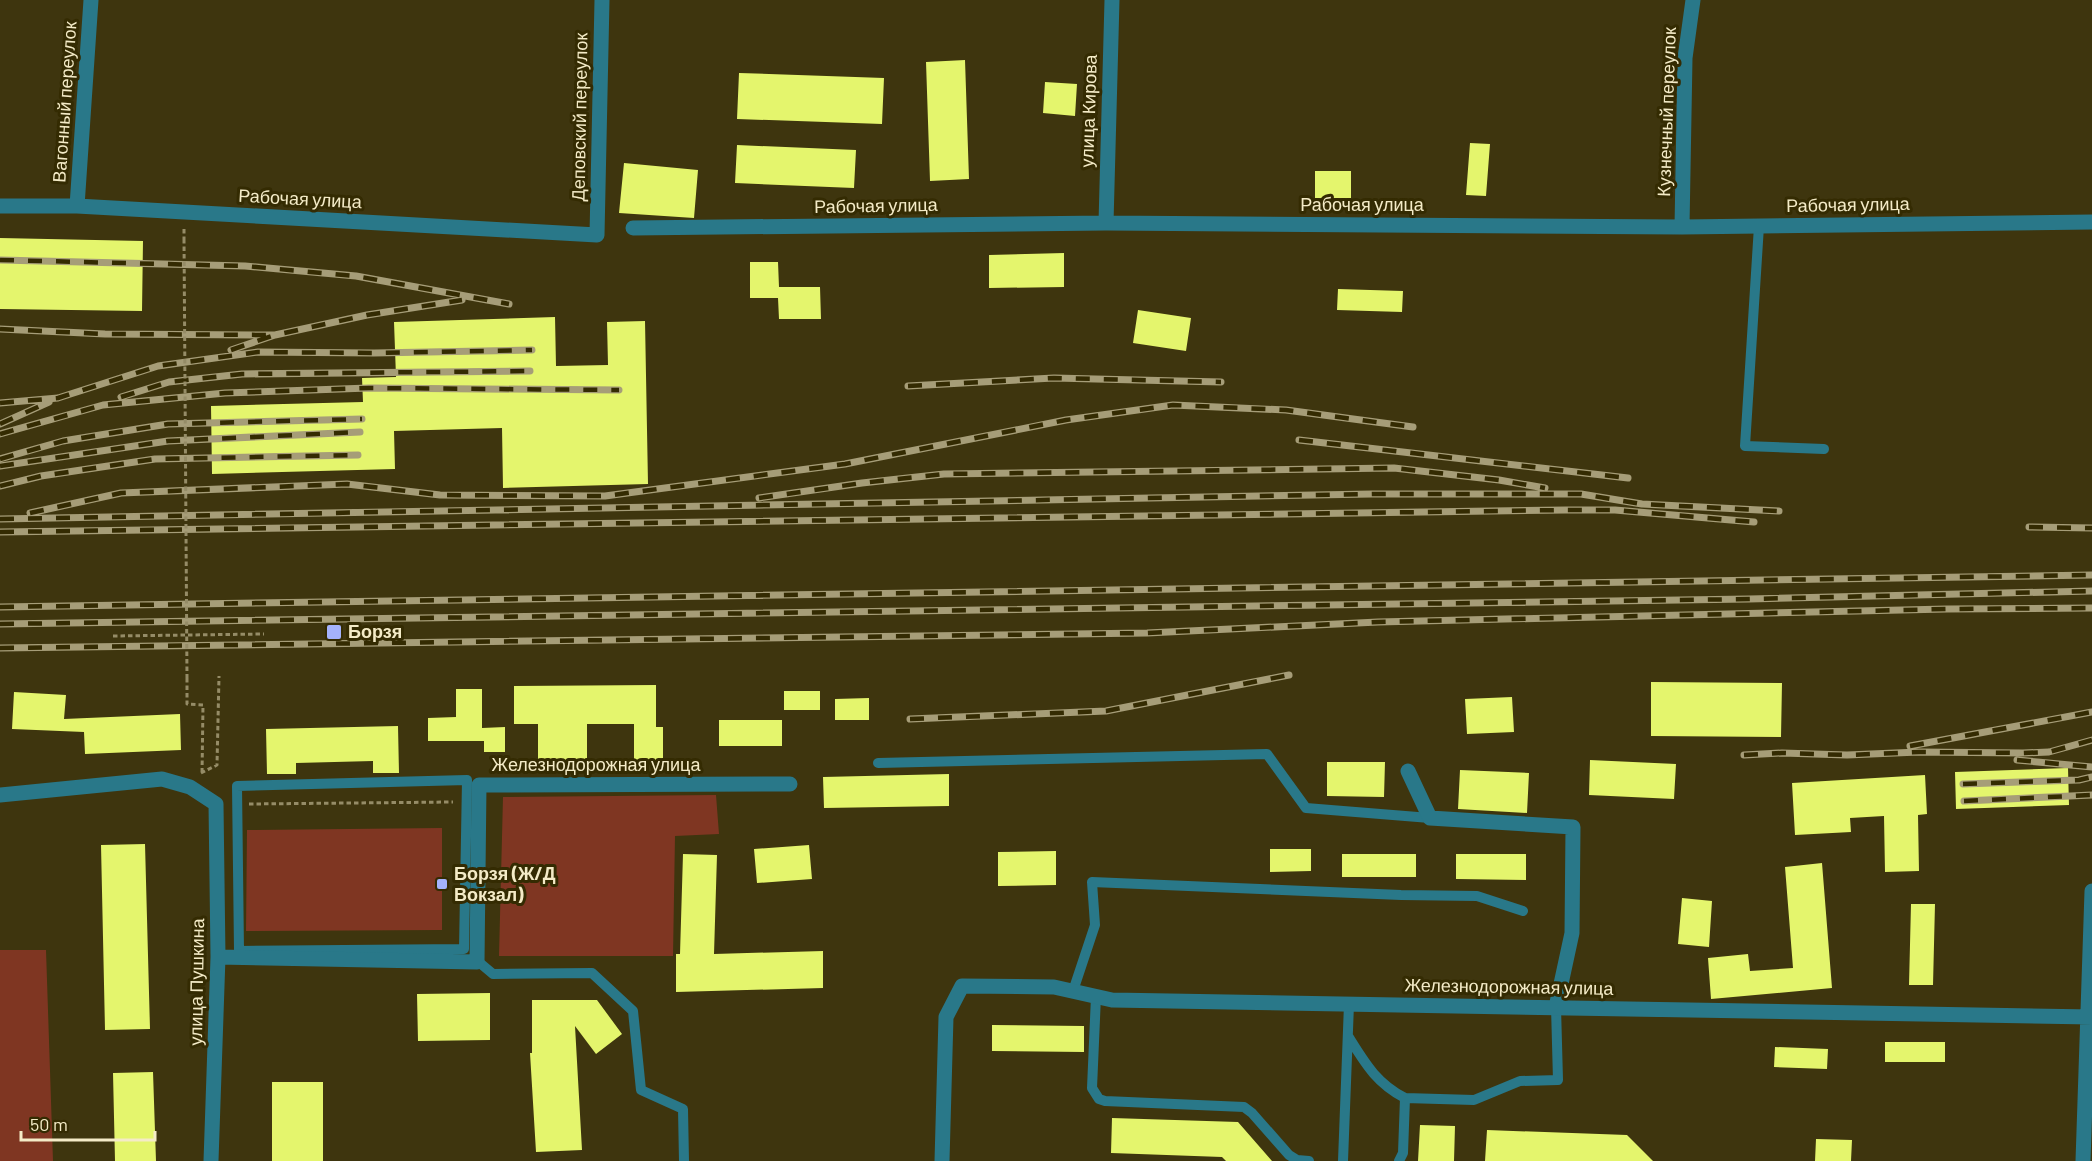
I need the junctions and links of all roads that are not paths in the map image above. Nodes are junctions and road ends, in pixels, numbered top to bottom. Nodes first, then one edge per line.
1 (91, 0) edge
2 (602, 0) edge
3 (1112, 0) edge
4 (1694, 0) edge
5 (0, 206) edge
6 (77, 206) junction
7 (2092, 222) edge
8 (1106, 224) junction
9 (1682, 226) junction
10 (1759, 226) junction
11 (633, 228) dead end
12 (597, 235) joint
13 (1824, 449) dead end
14 (878, 763) dead end
15 (1408, 771) dead end
16 (790, 784) dead end
17 (0, 795) edge
18 (1430, 818) junction
19 (2092, 891) edge
20 (1523, 911) dead end
21 (465, 949) junction
22 (218, 957) junction
23 (477, 962) junction
24 (1073, 991) junction
25 (1096, 996) junction
26 (1349, 1004) junction
27 (1556, 1007) junction
28 (2089, 1017) edge
29 (1347, 1036) junction
30 (1405, 1098) junction
31 (211, 1161) edge
32 (684, 1161) edge
33 (942, 1161) edge
34 (1309, 1161) edge
35 (1343, 1161) edge
36 (1399, 1161) edge
37 (2083, 1161) edge

1 - 6 street, Вагонный переулок
2 - 12 street, Деповский переулок
3 - 8 street, улица Кирова
4 - 9 street, Кузнечный переулок
5 - 6 street, Рабочая улица
6 - 12 street, Рабочая улица
7 - 10 street, Рабочая улица
8 - 9 street, Рабочая улица
8 - 11 street, Рабочая улица
9 - 10 street, Рабочая улица
10 - 13 lane
14 - 18 lane
15 - 18 street
16 - 23 street, Железнодорожная улица
17 - 22 street, улица Пушкина
18 - 27 street
19 - 28 street
20 - 24 lane
21 - 21 lane
21 - 23 lane
22 - 23 street
22 - 31 street, улица Пушкина
23 - 32 lane
24 - 25 street, Железнодорожная улица
24 - 33 street, Железнодорожная улица
25 - 26 street, Железнодорожная улица
25 - 34 lane
26 - 27 street, Железнодорожная улица
26 - 29 lane
27 - 28 street, Железнодорожная улица
27 - 30 lane
28 - 37 street
29 - 30 lane
29 - 35 lane
30 - 36 lane

